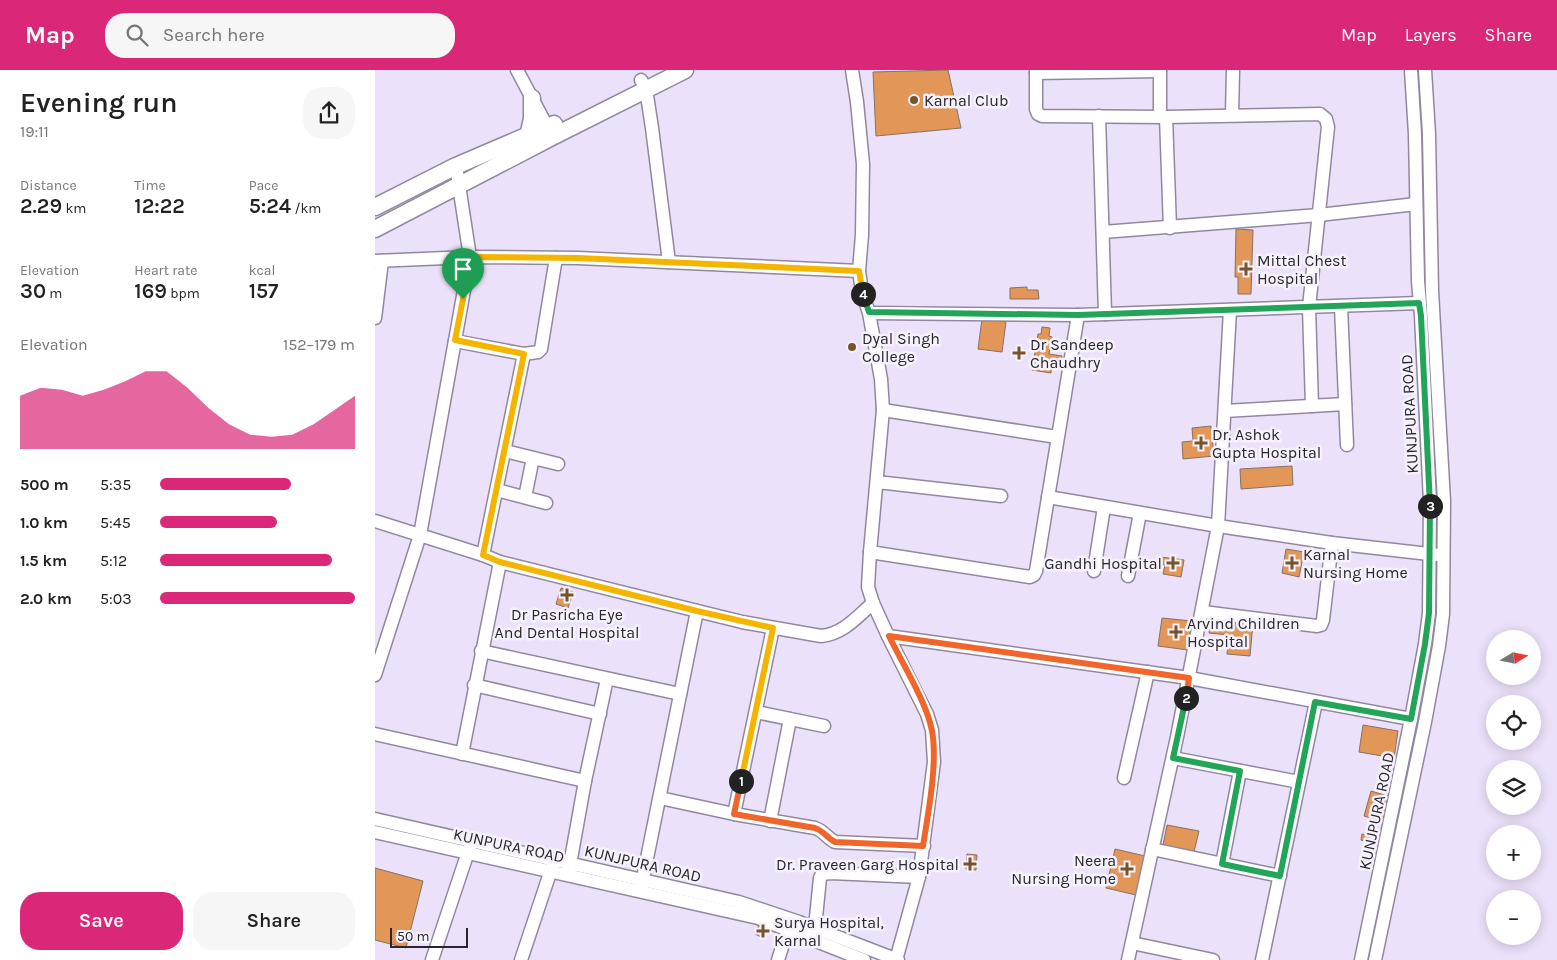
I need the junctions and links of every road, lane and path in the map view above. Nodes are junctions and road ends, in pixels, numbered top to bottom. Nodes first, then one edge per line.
1 (517, 70) edge
2 (662, 70) edge
3 (685, 70) edge
4 (852, 70) edge
5 (1159, 70) edge
6 (1233, 70) edge
7 (1411, 70) edge
8 (1425, 70) edge
9 (1036, 72) edge
10 (643, 85) junction
11 (531, 98) junction
12 (1232, 115) junction
13 (1099, 116) junction
14 (1163, 117) junction
15 (549, 132) junction
16 (528, 136) junction
17 (456, 166) junction
18 (458, 186) junction
19 (1416, 204) junction
20 (375, 207) edge
21 (1319, 215) junction
22 (1170, 228) junction
23 (375, 229) edge
24 (1103, 232) junction
25 (470, 257) junction
26 (557, 258) junction
27 (378, 261) edge
28 (669, 262) junction
29 (859, 271) junction
30 (1419, 303) junction
31 (1309, 307) junction
32 (1341, 307) junction
33 (1230, 310) junction
34 (869, 312) junction
35 (1105, 314) junction
36 (1078, 315) junction
37 (375, 318) edge
38 (455, 340) junction
39 (524, 354) junction
40 (1345, 404) junction
41 (1312, 406) junction
42 (883, 410) junction
43 (1225, 411) junction
44 (1057, 437) junction
45 (1347, 445) dead end
46 (505, 451) junction
47 (533, 458) junction
48 (558, 464) dead end
49 (877, 482) junction
50 (497, 490) junction
51 (1001, 496) dead end
52 (525, 497) junction
53 (1048, 497) junction
54 (546, 503) dead end
55 (1104, 507) junction
56 (1140, 513) junction
57 (375, 521) edge
58 (1219, 526) junction
59 (420, 535) junction
60 (1332, 543) junction
61 (870, 552) junction
62 (483, 555) junction
63 (1430, 555) junction
64 (1444, 555) junction
65 (500, 562) junction
66 (1094, 571) dead end
67 (1128, 576) dead end
68 (873, 603) junction
69 (697, 611) junction
70 (1203, 612) junction
71 (773, 628) junction
72 (889, 636) junction
73 (481, 651) junction
74 (1147, 672) junction
75 (375, 676) edge
76 (1189, 678) junction
77 (607, 679) junction
78 (474, 686) junction
79 (680, 694) junction
80 (1315, 702) junction
81 (756, 712) junction
82 (600, 714) junction
83 (790, 719) junction
84 (1411, 719) junction
85 (824, 726) dead end
86 (375, 734) edge
87 (462, 754) junction
88 (1173, 758) junction
89 (1240, 771) junction
90 (1124, 778) dead end
91 (585, 781) junction
92 (1299, 782) junction
93 (659, 798) junction
94 (734, 814) junction
95 (375, 818) edge
96 (770, 821) junction
97 (375, 832) edge
98 (923, 846) junction
99 (470, 847) junction
100 (1152, 849) junction
101 (1222, 864) junction
102 (553, 865) junction
103 (569, 869) junction
104 (1280, 876) junction
105 (919, 877) junction
106 (642, 885) junction
107 (789, 924) junction
108 (815, 928) junction
109 (1132, 943) junction
110 (432, 960) edge
111 (521, 960) edge
112 (778, 960) edge
113 (864, 960) edge
114 (897, 960) edge
115 (1128, 960) edge
116 (1211, 960) edge
117 (1262, 960) edge
118 (1361, 960) edge
119 (1375, 960) edge

1 - 11 street
2 - 10 main road
3 - 10 main road
4 - 29 street
5 - 9 street
5 - 14 street
6 - 12 street
7 - 19 street, KUNJPURA ROAD
8 - 64 street, KUNJPURA ROAD
9 - 13 street
10 - 15 main road
10 - 28 street
11 - 15 street
11 - 16 main road
12 - 14 street
12 - 21 street
13 - 14 street
13 - 24 street
14 - 22 street
15 - 16 main road
15 - 18 main road
16 - 17 main road
17 - 18 street
17 - 20 main road
18 - 23 main road
18 - 25 street
19 - 21 street
19 - 30 street, KUNJPURA ROAD
21 - 22 street
21 - 31 street
22 - 24 street
24 - 35 street
25 - 26 street
25 - 27 street
25 - 38 street
26 - 28 street
26 - 39 street
27 - 37 street
28 - 29 street
29 - 34 street
30 - 32 street
30 - 63 street, KUNJPURA ROAD
31 - 32 street
31 - 33 street
31 - 41 street
32 - 40 street
33 - 35 street
33 - 43 street
34 - 36 street
34 - 42 street
35 - 36 street
36 - 44 street
38 - 39 street
38 - 59 street
39 - 46 street
40 - 41 street
40 - 45 street
41 - 43 street
42 - 44 street
42 - 49 street
43 - 58 street
44 - 53 street
46 - 47 street
46 - 50 street
47 - 48 street
47 - 52 street
49 - 51 street
49 - 61 street
50 - 52 street
50 - 62 street
52 - 54 street
53 - 55 street
53 - 61 street
55 - 56 street
55 - 66 street
56 - 58 street
56 - 67 street
57 - 59 street
58 - 60 street
58 - 70 street
59 - 62 street
59 - 75 street
60 - 63 street
60 - 70 street
61 - 68 street
62 - 65 street
63 - 64 street
63 - 84 street, KUNJPURA ROAD
64 - 119 street, KUNJPURA ROAD
65 - 69 street
65 - 73 street
68 - 71 street
68 - 72 street
69 - 71 street
69 - 79 street
70 - 76 street
71 - 81 street
72 - 74 street
72 - 98 street
73 - 77 street
73 - 78 street
74 - 76 street
74 - 90 street
76 - 80 street
76 - 88 street
77 - 79 street
77 - 82 street
78 - 82 street
78 - 87 street
79 - 93 street
80 - 84 street
80 - 92 street
81 - 83 street
81 - 94 street
82 - 91 street
83 - 85 street
83 - 96 street
84 - 118 street, KUNJPURA ROAD
86 - 87 street
87 - 91 street
88 - 89 street
88 - 100 street
89 - 92 street
89 - 101 street
91 - 103 street
92 - 104 street
93 - 94 street
93 - 106 street
94 - 96 street
95 - 99 street, KUNJPURA ROAD
96 - 98 street
97 - 99 street, KUNPURA ROAD
98 - 105 street
99 - 102 street, KUNJPURA ROAD
99 - 110 street
100 - 101 street
100 - 109 street
101 - 104 street
102 - 103 street, KUNJPURA ROAD
102 - 111 street
103 - 106 street, KUNJPURA ROAD
104 - 117 street
105 - 108 street
105 - 114 street
106 - 107 street, KUNJPURA ROAD
107 - 108 street, KUNJPURA ROAD
107 - 112 street
107 - 113 street
108 - 114 street, KUNJPURA ROAD
109 - 115 street
109 - 116 street

